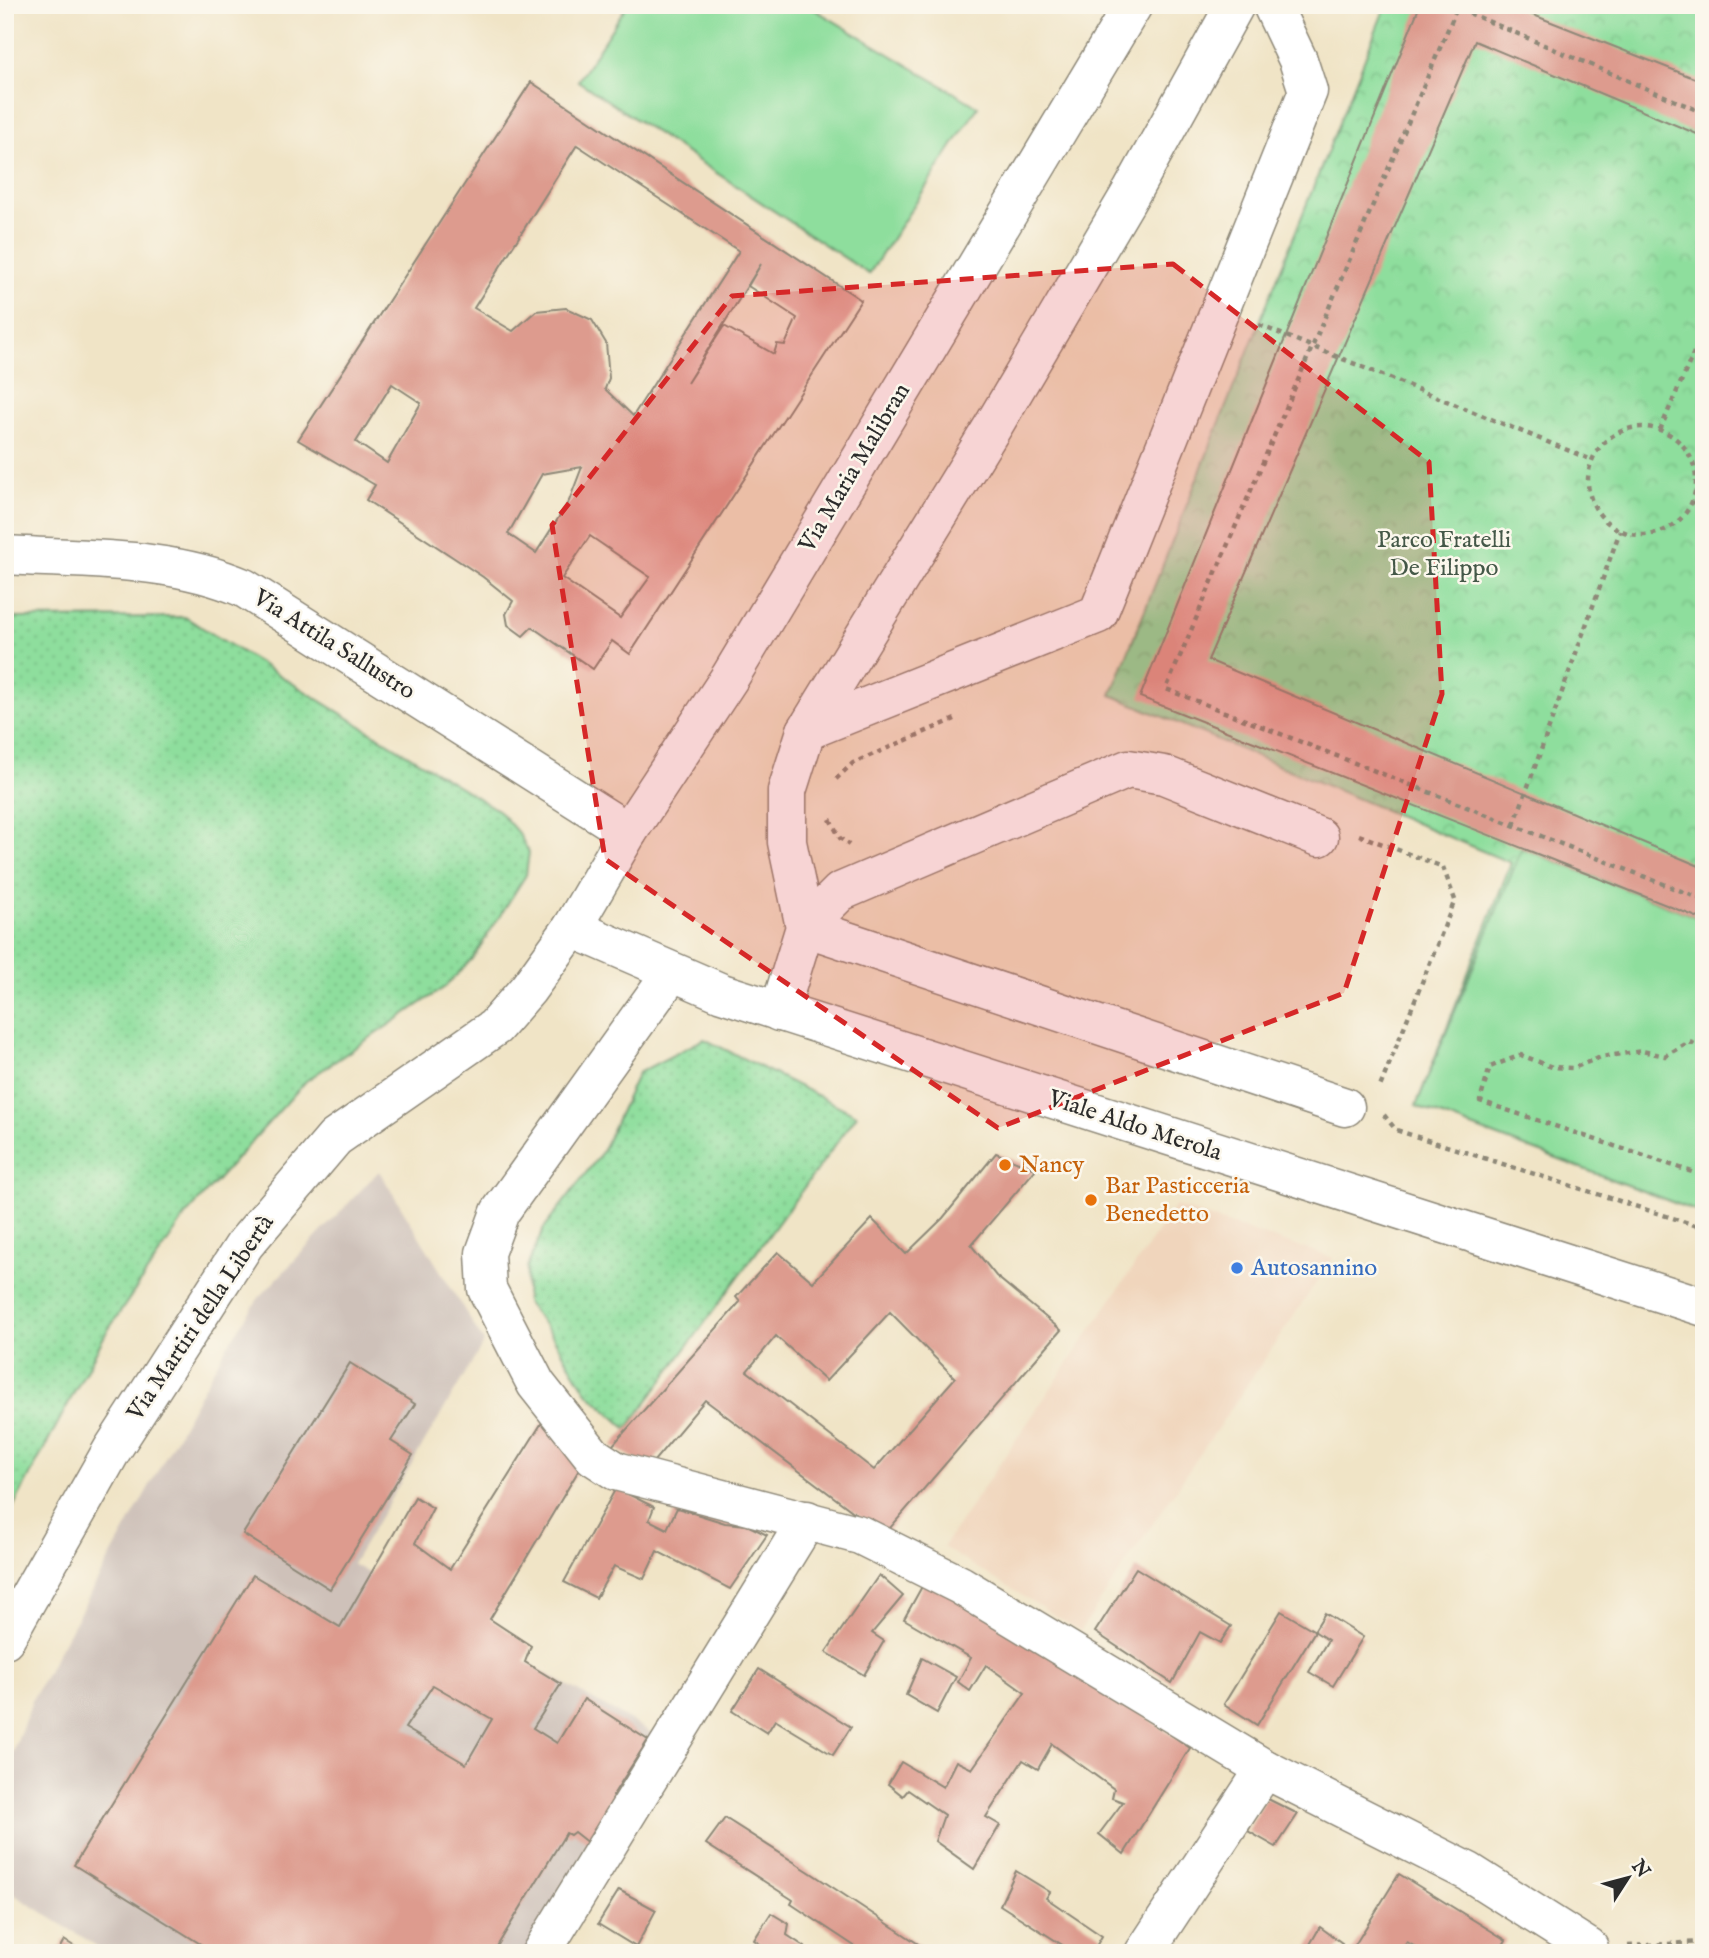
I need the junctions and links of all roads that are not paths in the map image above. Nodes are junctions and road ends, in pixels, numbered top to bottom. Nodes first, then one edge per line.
1 (1133, 5) edge
2 (1235, 5) edge
3 (1272, 5) edge
4 (5, 555) edge
5 (807, 732) junction
6 (628, 832) junction
7 (1337, 835) road end
8 (805, 926) junction
9 (572, 928) junction
10 (672, 972) junction
11 (779, 1012) junction
12 (1367, 1105) road end
13 (1704, 1307) edge
14 (807, 1520) junction
15 (5, 1639) edge
16 (1265, 1769) junction
17 (1589, 1948) road end
18 (541, 1953) edge
19 (1144, 1953) edge

1 - 6 street, Via Maria Malibran
2 - 5 street
3 - 5 street
4 - 6 street, Via Attila Sallustro
5 - 8 street
6 - 9 street, Via Maria Malibran
7 - 8 street
8 - 11 street
8 - 12 street
9 - 10 street, Viale Aldo Merola
9 - 15 street, Via Martiri della Libertà
10 - 11 street, Viale Aldo Merola
10 - 14 street
11 - 13 street, Viale Aldo Merola
14 - 16 street
14 - 18 street
16 - 17 street
16 - 19 street

